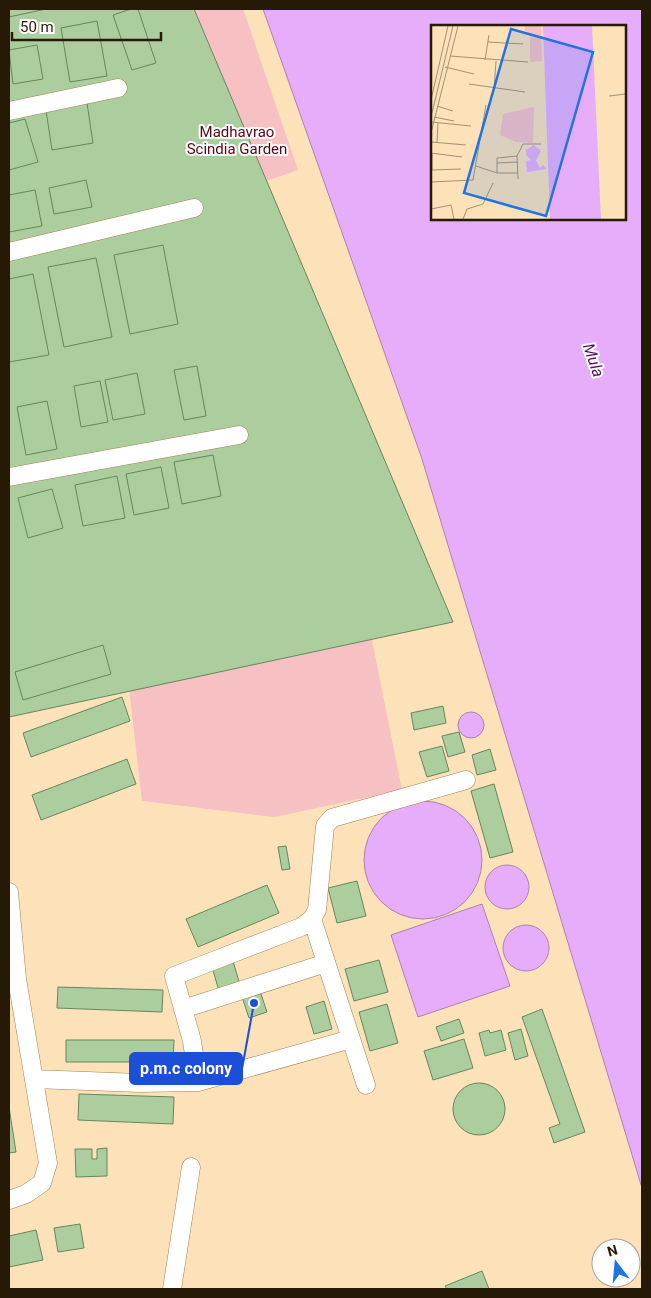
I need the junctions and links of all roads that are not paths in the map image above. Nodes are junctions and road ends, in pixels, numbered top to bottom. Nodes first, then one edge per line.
1 (118, 88) dead end
2 (9, 111) edge
3 (194, 208) dead end
4 (9, 252) edge
5 (239, 435) dead end
6 (9, 477) edge
7 (466, 780) dead end
8 (9, 892) edge
9 (312, 919) junction
10 (326, 963) junction
11 (183, 1009) junction
12 (351, 1039) junction
13 (34, 1079) junction
14 (198, 1082) junction
15 (366, 1085) dead end
16 (191, 1167) dead end
17 (9, 1200) edge
18 (172, 1289) edge

1 - 2 street
3 - 4 street
5 - 6 street
7 - 9 street
8 - 13 street
9 - 10 street
9 - 11 street
10 - 11 street
10 - 12 street
11 - 14 street
12 - 14 street
12 - 15 street
13 - 14 street
13 - 17 street
16 - 18 street

